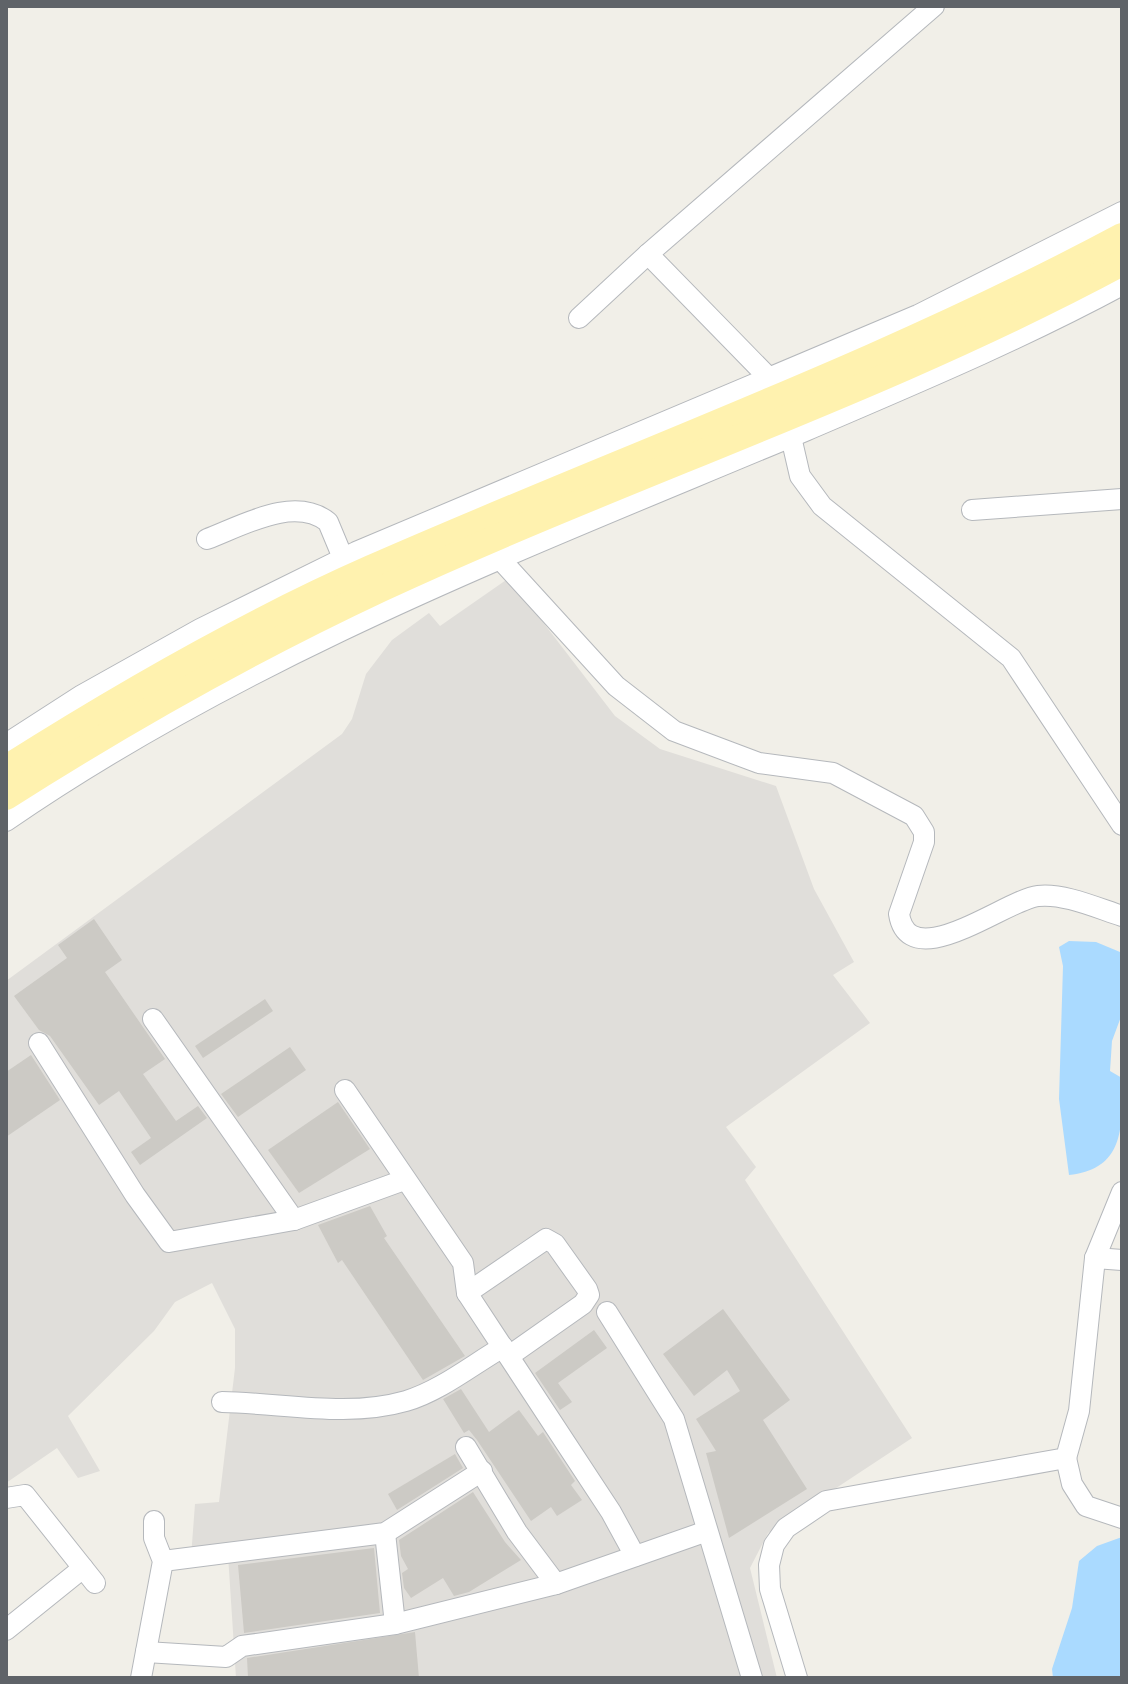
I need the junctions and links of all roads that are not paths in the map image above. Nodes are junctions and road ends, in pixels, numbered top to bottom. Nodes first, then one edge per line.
1 (934, 6) edge
2 (1122, 212) edge
3 (1122, 236) edge
4 (648, 254) junction
5 (1122, 263) edge
6 (1122, 285) edge
7 (579, 318) dead end
8 (769, 378) junction
9 (827, 387) junction
10 (791, 437) junction
11 (1122, 499) edge
12 (972, 510) dead end
13 (207, 539) dead end
14 (343, 558) junction
15 (501, 560) junction
16 (6, 744) edge
17 (6, 768) edge
18 (6, 797) edge
19 (6, 821) edge
20 (1122, 825) edge
21 (1122, 916) edge
22 (153, 1019) dead end
23 (39, 1043) dead end
24 (345, 1090) dead end
25 (404, 1180) junction
26 (1122, 1192) edge
27 (294, 1220) junction
28 (1095, 1258) junction
29 (1122, 1260) edge
30 (467, 1293) junction
31 (607, 1312) dead end
32 (506, 1352) junction
33 (222, 1402) dead end
34 (466, 1447) dead end
35 (1066, 1458) junction
36 (482, 1471) junction
37 (6, 1498) edge
38 (1122, 1518) edge
39 (154, 1521) dead end
40 (707, 1531) junction
41 (385, 1533) junction
42 (635, 1556) junction
43 (163, 1561) junction
44 (556, 1584) junction
45 (395, 1624) junction
46 (6, 1630) edge
47 (146, 1652) junction
48 (141, 1678) edge
49 (752, 1678) edge
50 (797, 1678) edge

1 - 4 street
2 - 9 street
3 - 9 main road
4 - 7 street
4 - 8 street
5 - 9 main road
6 - 9 street
8 - 9 street
8 - 14 street
9 - 10 street
9 - 17 main road
9 - 18 main road
10 - 15 street
10 - 20 street
11 - 12 street
13 - 14 street
14 - 16 street
15 - 19 street
15 - 21 street
22 - 27 street
23 - 27 street
24 - 25 street
25 - 27 street
25 - 30 street
26 - 28 street
28 - 29 street
28 - 35 street
30 - 32 street
30 - 32 street
31 - 40 street
32 - 33 street
32 - 42 street
34 - 36 street
35 - 38 street
35 - 50 street
36 - 41 street
36 - 44 street
37 - 46 street
39 - 43 street
40 - 42 street
40 - 49 street
41 - 43 street
41 - 45 street
42 - 44 street
43 - 47 street
44 - 45 street
45 - 47 street
47 - 48 street

